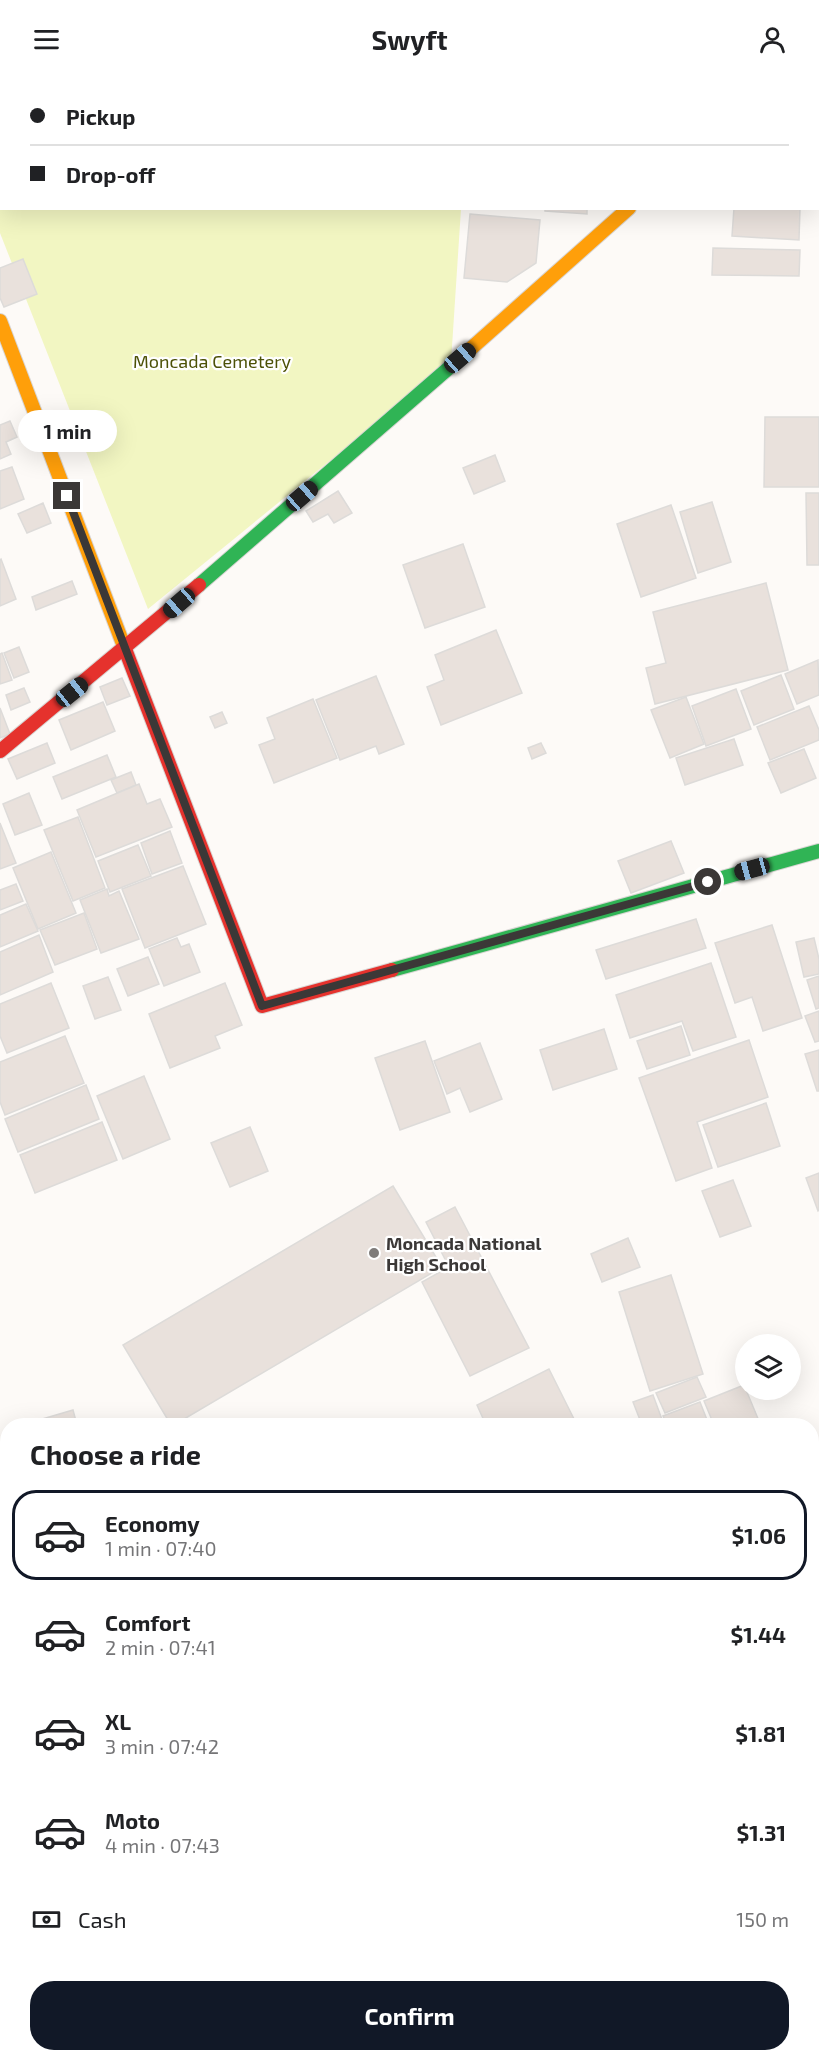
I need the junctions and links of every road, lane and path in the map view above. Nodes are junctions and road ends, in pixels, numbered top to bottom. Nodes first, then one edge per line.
1 (627, 210) edge
2 (0, 321) edge
3 (126, 649) junction
4 (0, 751) edge
5 (819, 850) edge

1 - 3 street
2 - 3 street
3 - 4 street
3 - 5 street

